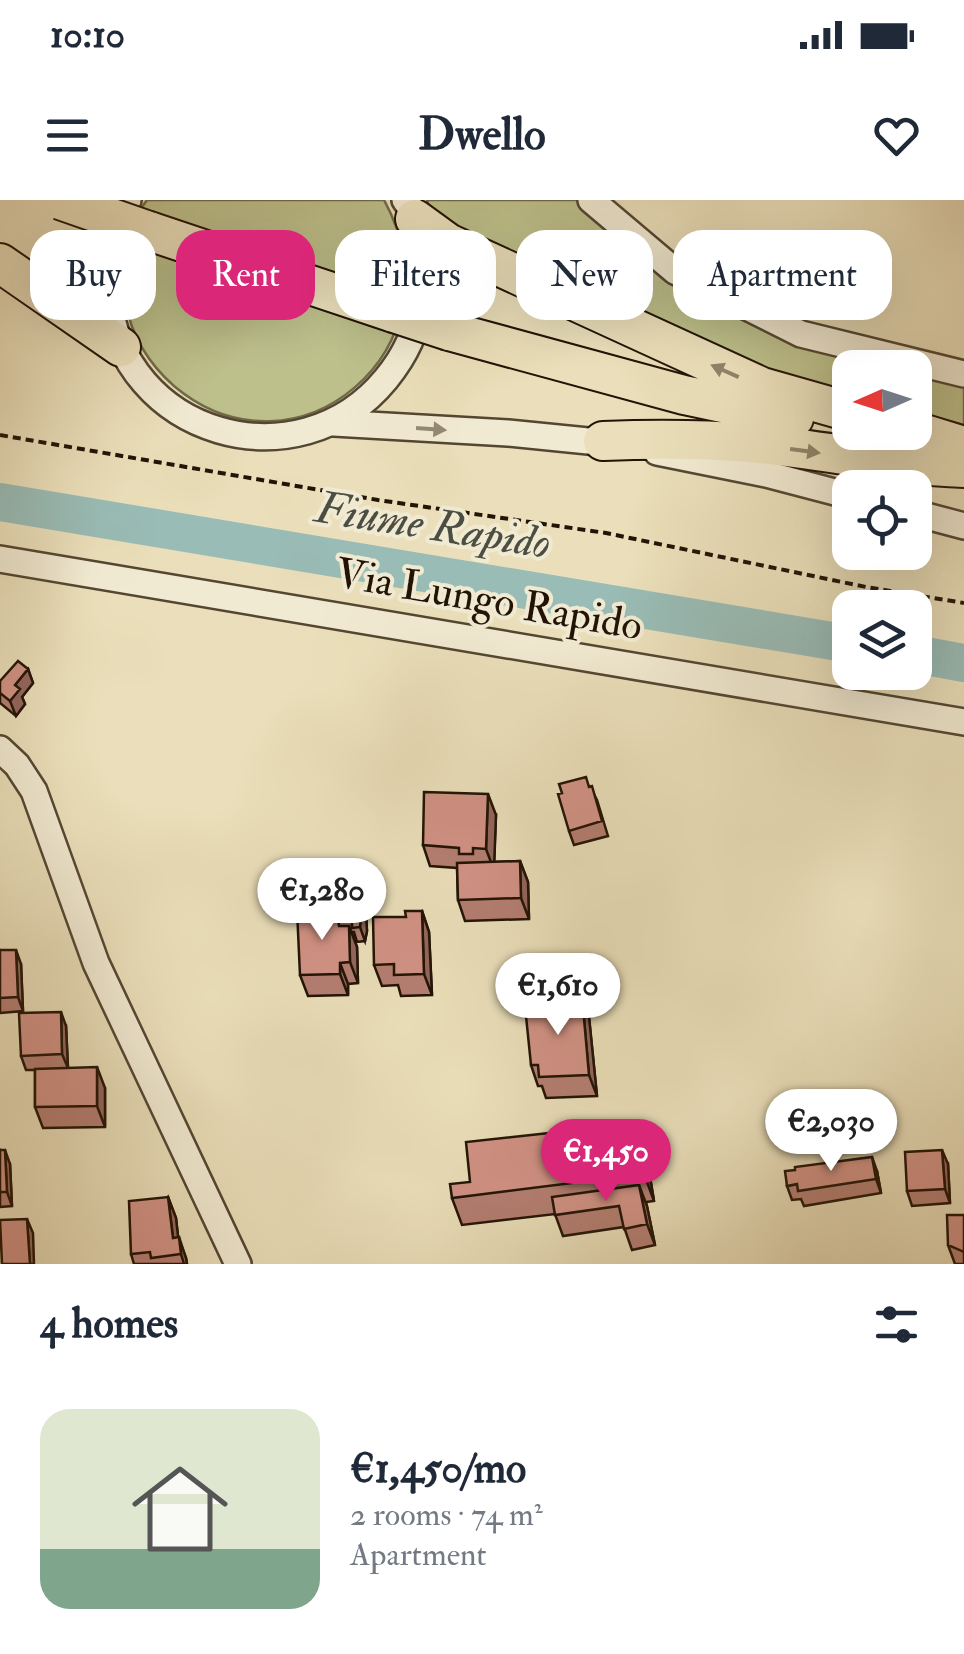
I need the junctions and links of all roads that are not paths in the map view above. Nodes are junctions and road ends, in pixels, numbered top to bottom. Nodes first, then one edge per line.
1 (60, 200) edge
2 (128, 200) edge
3 (591, 200) edge
4 (410, 206) edge
5 (0, 263) edge
6 (121, 347) junction
7 (964, 374) edge
8 (832, 407) edge
9 (334, 422) junction
10 (832, 426) edge
11 (932, 436) edge
12 (603, 441) junction
13 (964, 446) edge
14 (932, 447) edge
15 (964, 454) edge
16 (964, 468) edge
17 (832, 491) edge
18 (932, 518) edge
19 (964, 526) edge
20 (0, 559) edge
21 (964, 722) edge
22 (0, 749) edge
23 (238, 1264) edge

1 - 10 highway, bridge
2 - 6 street
3 - 7 street
8 -> 4 highway
4 - 9 street
5 - 6 highway
6 - 9 street
9 -> 12 street
11 - 13 highway
12 -> 16 highway
12 - 17 street
14 - 15 highway
18 - 19 street
20 - 21 street, Via Lungo Rapido
22 - 23 street

